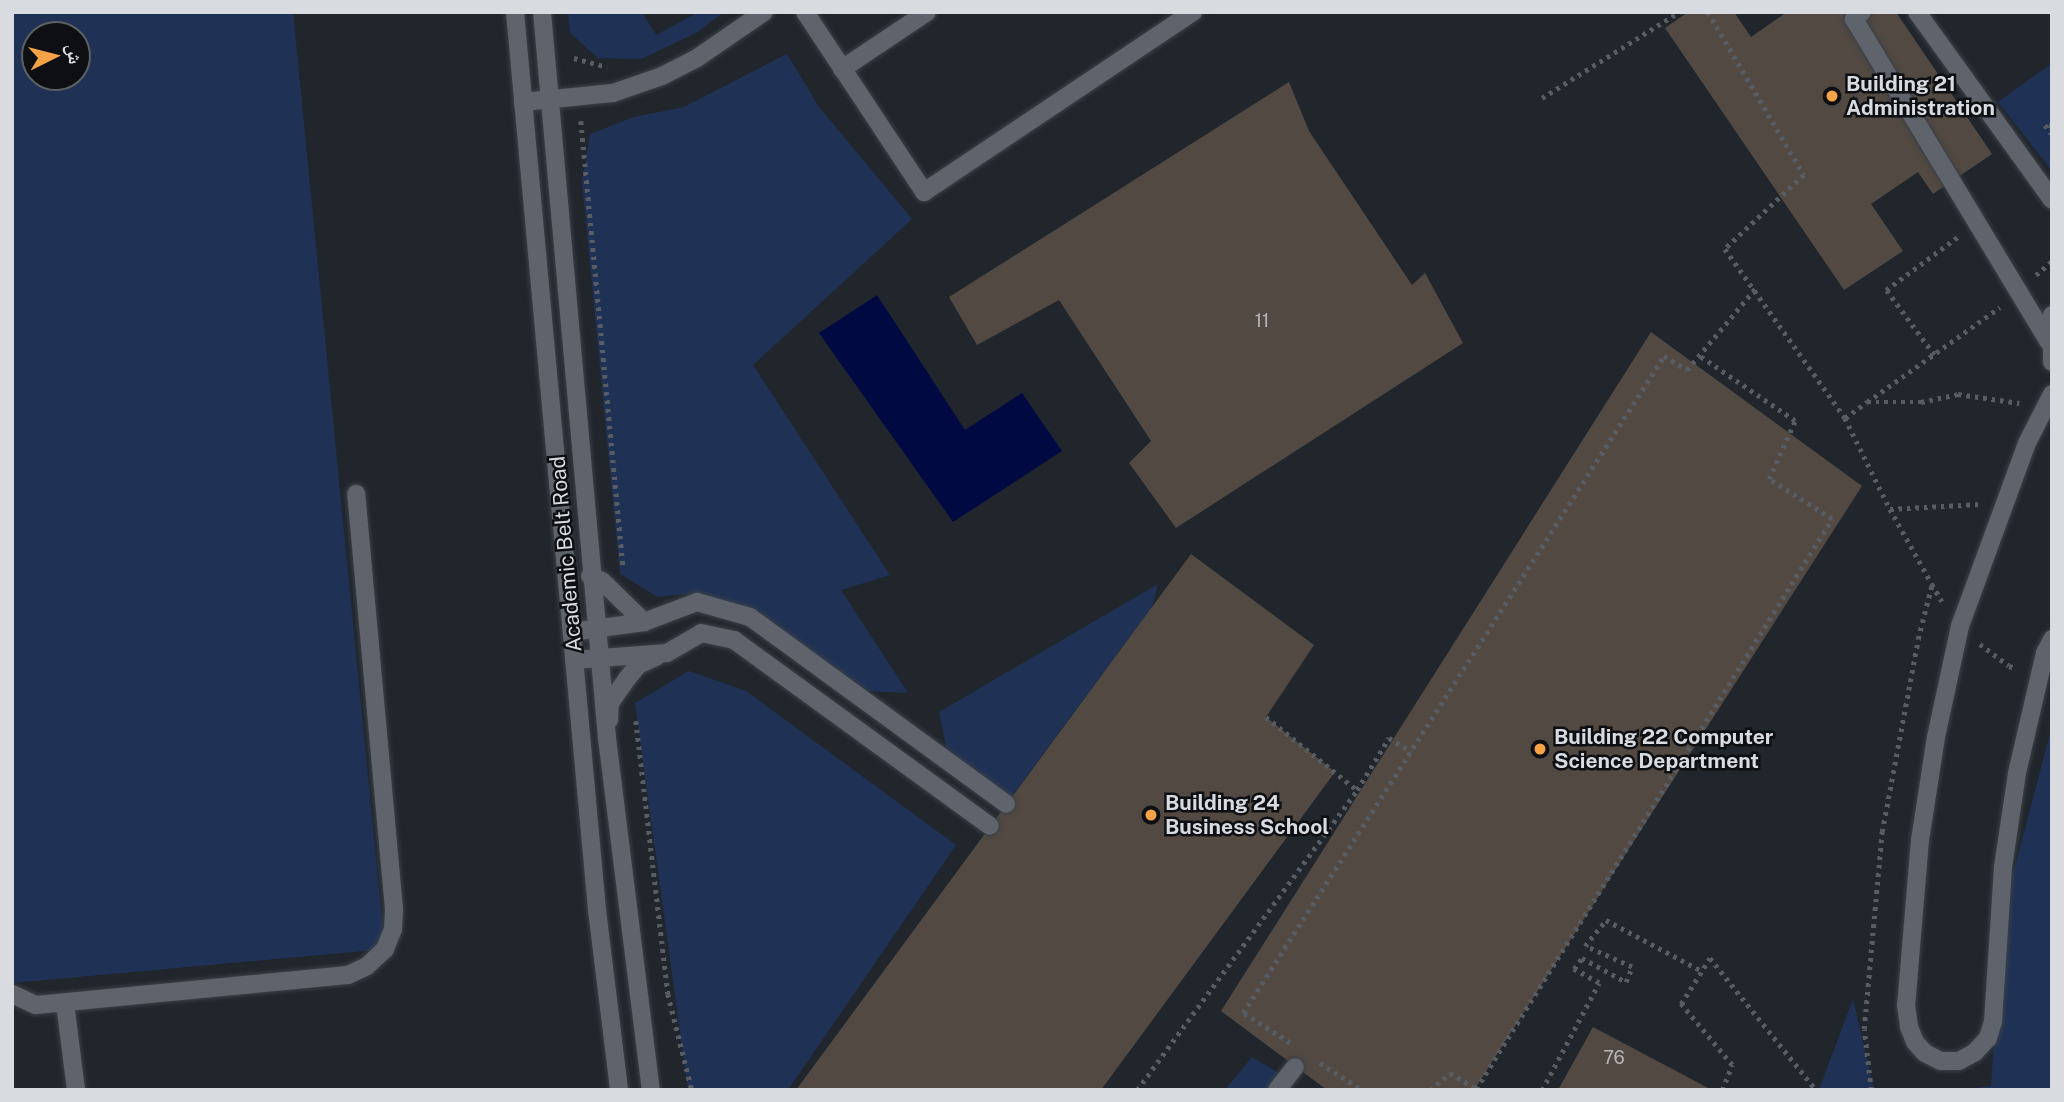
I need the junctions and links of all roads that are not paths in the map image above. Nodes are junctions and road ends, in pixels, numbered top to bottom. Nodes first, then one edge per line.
1 (515, 12) edge
2 (542, 12) edge
3 (764, 12) edge
4 (805, 12) edge
5 (927, 12) edge
6 (1193, 12) edge
7 (1862, 12) edge
8 (1917, 12) edge
9 (842, 69) junction
10 (550, 100) junction
11 (523, 102) junction
12 (2052, 200) edge
13 (2052, 315) edge
14 (2049, 342) junction
15 (2052, 362) edge
16 (2052, 394) edge
17 (356, 494) dead end
18 (590, 576) junction
19 (644, 622) junction
20 (597, 630) junction
21 (572, 632) junction
22 (2052, 639) edge
23 (667, 653) junction
24 (599, 657) junction
25 (574, 660) junction
26 (607, 738) junction
27 (1006, 804) dead end
28 (990, 826) dead end
29 (12, 994) edge
30 (65, 1003) junction
31 (1295, 1067) dead end
32 (76, 1090) edge
33 (619, 1090) edge
34 (652, 1090) edge
35 (1277, 1090) edge

1 - 11 street, Academic Belt Road
2 - 10 street, Academic Belt Road
3 - 10 street
4 - 9 street
5 - 9 street
6 - 9 street
7 - 14 street
8 - 12 street
10 - 11 street
10 - 18 street, Academic Belt Road
11 - 21 street, Academic Belt Road
13 - 14 street
14 - 15 street
16 - 22 street
17 - 30 street
18 - 19 street
18 - 20 street, Academic Belt Road
19 - 20 street
19 - 27 street
20 - 21 street
20 - 24 street, Academic Belt Road
21 - 25 street, Academic Belt Road
23 - 24 street
23 - 26 street
23 - 28 street
24 - 25 street
24 - 26 street, Academic Belt Road
25 - 33 street, Academic Belt Road
26 - 34 street, Academic Belt Road
29 - 30 street
30 - 32 street
31 - 35 street

